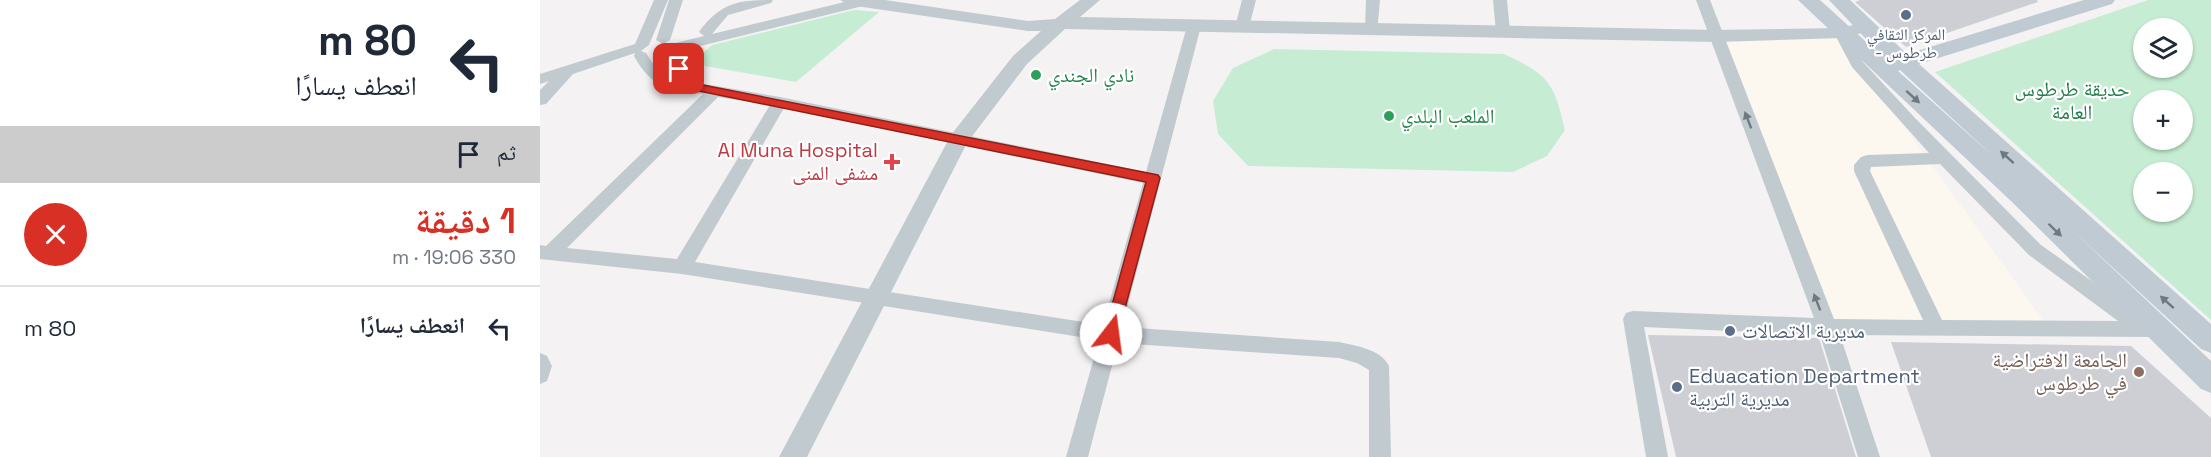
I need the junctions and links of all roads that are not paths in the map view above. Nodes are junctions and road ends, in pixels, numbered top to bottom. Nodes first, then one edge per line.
1 (661, 0) edge
2 (676, 0) edge
3 (766, 0) edge
4 (838, 0) edge
5 (1091, 0) edge
6 (1249, 0) edge
7 (1373, 0) edge
8 (1500, 0) edge
9 (1703, 0) edge
10 (1808, 0) edge
11 (1840, 0) edge
12 (2105, 0) edge
13 (853, 1) edge
14 (1059, 25) junction
15 (1194, 26) junction
16 (1242, 27) junction
17 (1372, 29) junction
18 (1853, 30) junction
19 (706, 32) junction
20 (1503, 32) junction
21 (1716, 36) junction
22 (665, 45) junction
23 (641, 51) junction
24 (1893, 66) junction
25 (573, 70) junction
26 (540, 79) edge
27 (694, 87) junction
28 (715, 91) junction
29 (540, 100) edge
30 (780, 102) junction
31 (958, 140) junction
32 (1945, 158) junction
33 (1153, 178) junction
34 (545, 253) edge
35 (682, 267) junction
36 (874, 299) junction
37 (1827, 327) junction
38 (1936, 327) junction
39 (2150, 328) junction
40 (1111, 334) junction
41 (2211, 341) edge
42 (540, 363) edge
43 (540, 375) edge
44 (2211, 380) edge
45 (794, 457) edge
46 (1077, 457) edge
47 (1380, 457) edge
48 (1657, 457) edge
49 (1869, 457) edge

1 - 23 street
2 - 22 street
3 - 19 street
4 - 19 street
5 - 14 street
6 - 16 street
7 - 17 street
8 - 20 street
9 - 21 street
10 - 18 main road
11 - 18 main road
12 - 24 main road
13 - 14 street
13 - 22 street
14 - 15 street
14 - 31 street
15 - 16 street
15 - 33 street
16 - 17 street
17 - 20 street
18 - 21 street
18 - 24 main road
18 - 32 street
19 - 22 street
20 - 21 street
37 -> 21 street
22 - 23 street
22 - 27 street
23 - 25 street
23 - 27 street
24 -> 39 main road
41 -> 24 main road
25 - 26 street
25 - 29 street
27 - 28 street
28 - 30 street
28 - 34 street
30 - 31 street
30 - 35 street
31 - 33 street
31 - 36 street
32 - 38 street
32 - 39 street
33 - 40 street
34 - 35 street
35 - 36 street
36 - 40 street
36 - 45 street
37 - 38 street
37 - 48 street
37 - 49 street
38 - 39 street
39 - 44 main road
40 - 46 street
40 - 47 street
42 - 43 street

